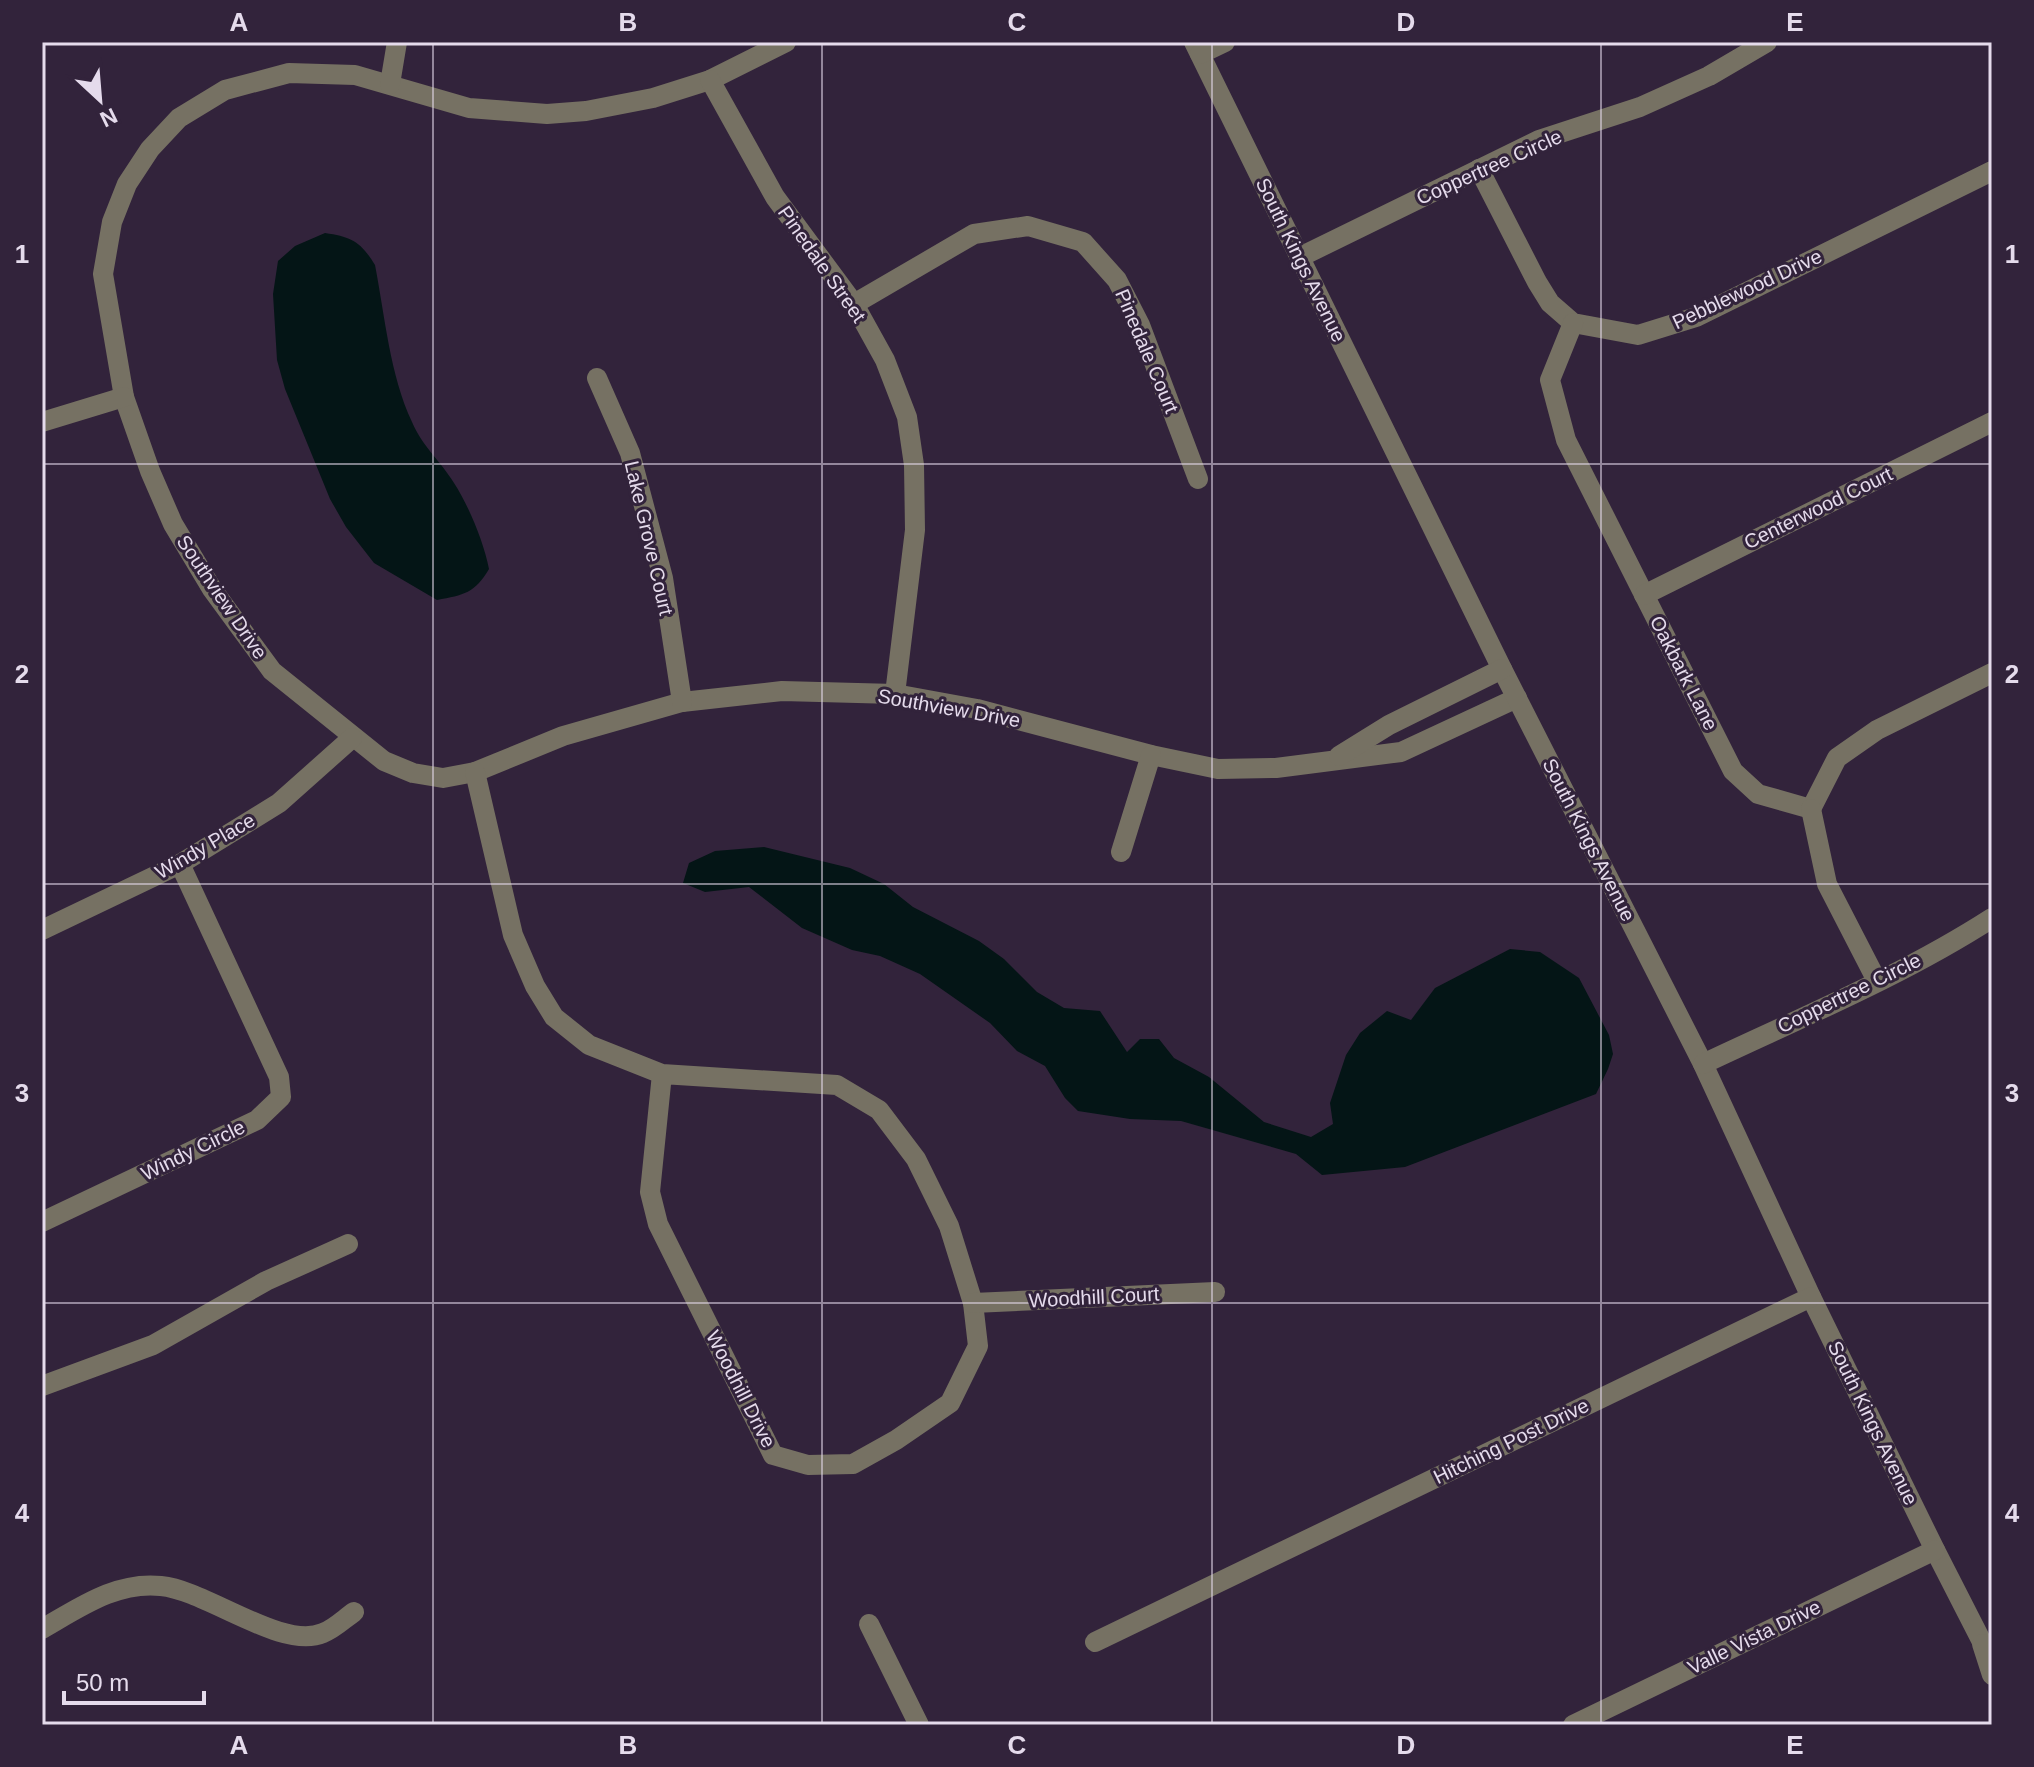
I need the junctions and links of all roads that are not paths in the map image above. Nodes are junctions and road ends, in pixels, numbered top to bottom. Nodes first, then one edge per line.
1 (397, 42) edge
2 (786, 42) edge
3 (1225, 42) edge
4 (1767, 42) edge
5 (1197, 48) edge
6 (710, 80) junction
7 (390, 84) junction
8 (1479, 169) junction
9 (1992, 171) edge
10 (1300, 257) junction
11 (854, 304) junction
12 (1573, 323) junction
13 (597, 378) dead end
14 (124, 397) junction
15 (42, 422) edge
16 (1992, 422) edge
17 (1198, 479) dead end
18 (1644, 595) junction
19 (1502, 669) junction
20 (1992, 673) edge
21 (895, 694) junction
22 (1517, 698) junction
23 (682, 702) junction
24 (352, 738) junction
25 (1151, 755) junction
26 (1335, 758) junction
27 (475, 772) junction
28 (1811, 809) junction
29 (1121, 852) dead end
30 (180, 864) junction
31 (1992, 918) edge
32 (42, 930) edge
33 (1877, 981) junction
34 (1703, 1064) junction
35 (662, 1074) junction
36 (42, 1222) edge
37 (348, 1244) dead end
38 (1215, 1292) dead end
39 (1811, 1297) junction
40 (973, 1303) junction
41 (42, 1386) edge
42 (1935, 1550) junction
43 (354, 1612) dead end
44 (869, 1624) dead end
45 (42, 1629) edge
46 (1095, 1642) dead end
47 (1987, 1648) edge
48 (1992, 1675) edge
49 (919, 1725) edge
50 (1573, 1725) edge

1 - 7 street
2 - 6 street, Southview Drive
3 - 5 street
4 - 8 street, Coppertree Circle
5 - 10 street, South Kings Avenue
6 - 7 street, Southview Drive
6 - 11 street, Pinedale Street
7 - 14 street, Southview Drive
8 - 10 street, Coppertree Circle
8 - 12 street
9 - 12 street, Pebblewood Drive
10 - 19 street, South Kings Avenue
11 - 17 street, Pinedale Court
11 - 21 street, Pinedale Street
12 - 18 street, Oakbark Lane
13 - 23 street, Lake Grove Court
14 - 15 street
14 - 24 street, Southview Drive
16 - 18 street, Centerwood Court
18 - 28 street, Oakbark Lane
19 - 22 street, South Kings Avenue
19 - 26 street, Southview Drive
20 - 28 street
21 - 23 street, Southview Drive
21 - 25 street, Southview Drive
22 - 26 street, Southview Drive
22 - 34 street, South Kings Avenue
23 - 27 street, Southview Drive
24 - 27 street, Southview Drive
24 - 30 street, Windy Place
25 - 26 street, Southview Drive
25 - 29 street
27 - 35 street, Woodhill Drive
28 - 33 street
30 - 32 street, Windy Place
30 - 36 street, Windy Circle
31 - 33 street, Coppertree Circle
33 - 34 street, Coppertree Circle
34 - 39 street, South Kings Avenue
35 - 40 street, Woodhill Drive
35 - 40 street, Woodhill Drive
37 - 41 street
38 - 40 street, Woodhill Court
39 - 42 street, South Kings Avenue
39 - 46 street, Hitching Post Drive
42 - 47 street, South Kings Avenue
42 - 50 street, Valle Vista Drive
43 - 45 street
44 - 49 street
47 - 48 street, South Kings Avenue

